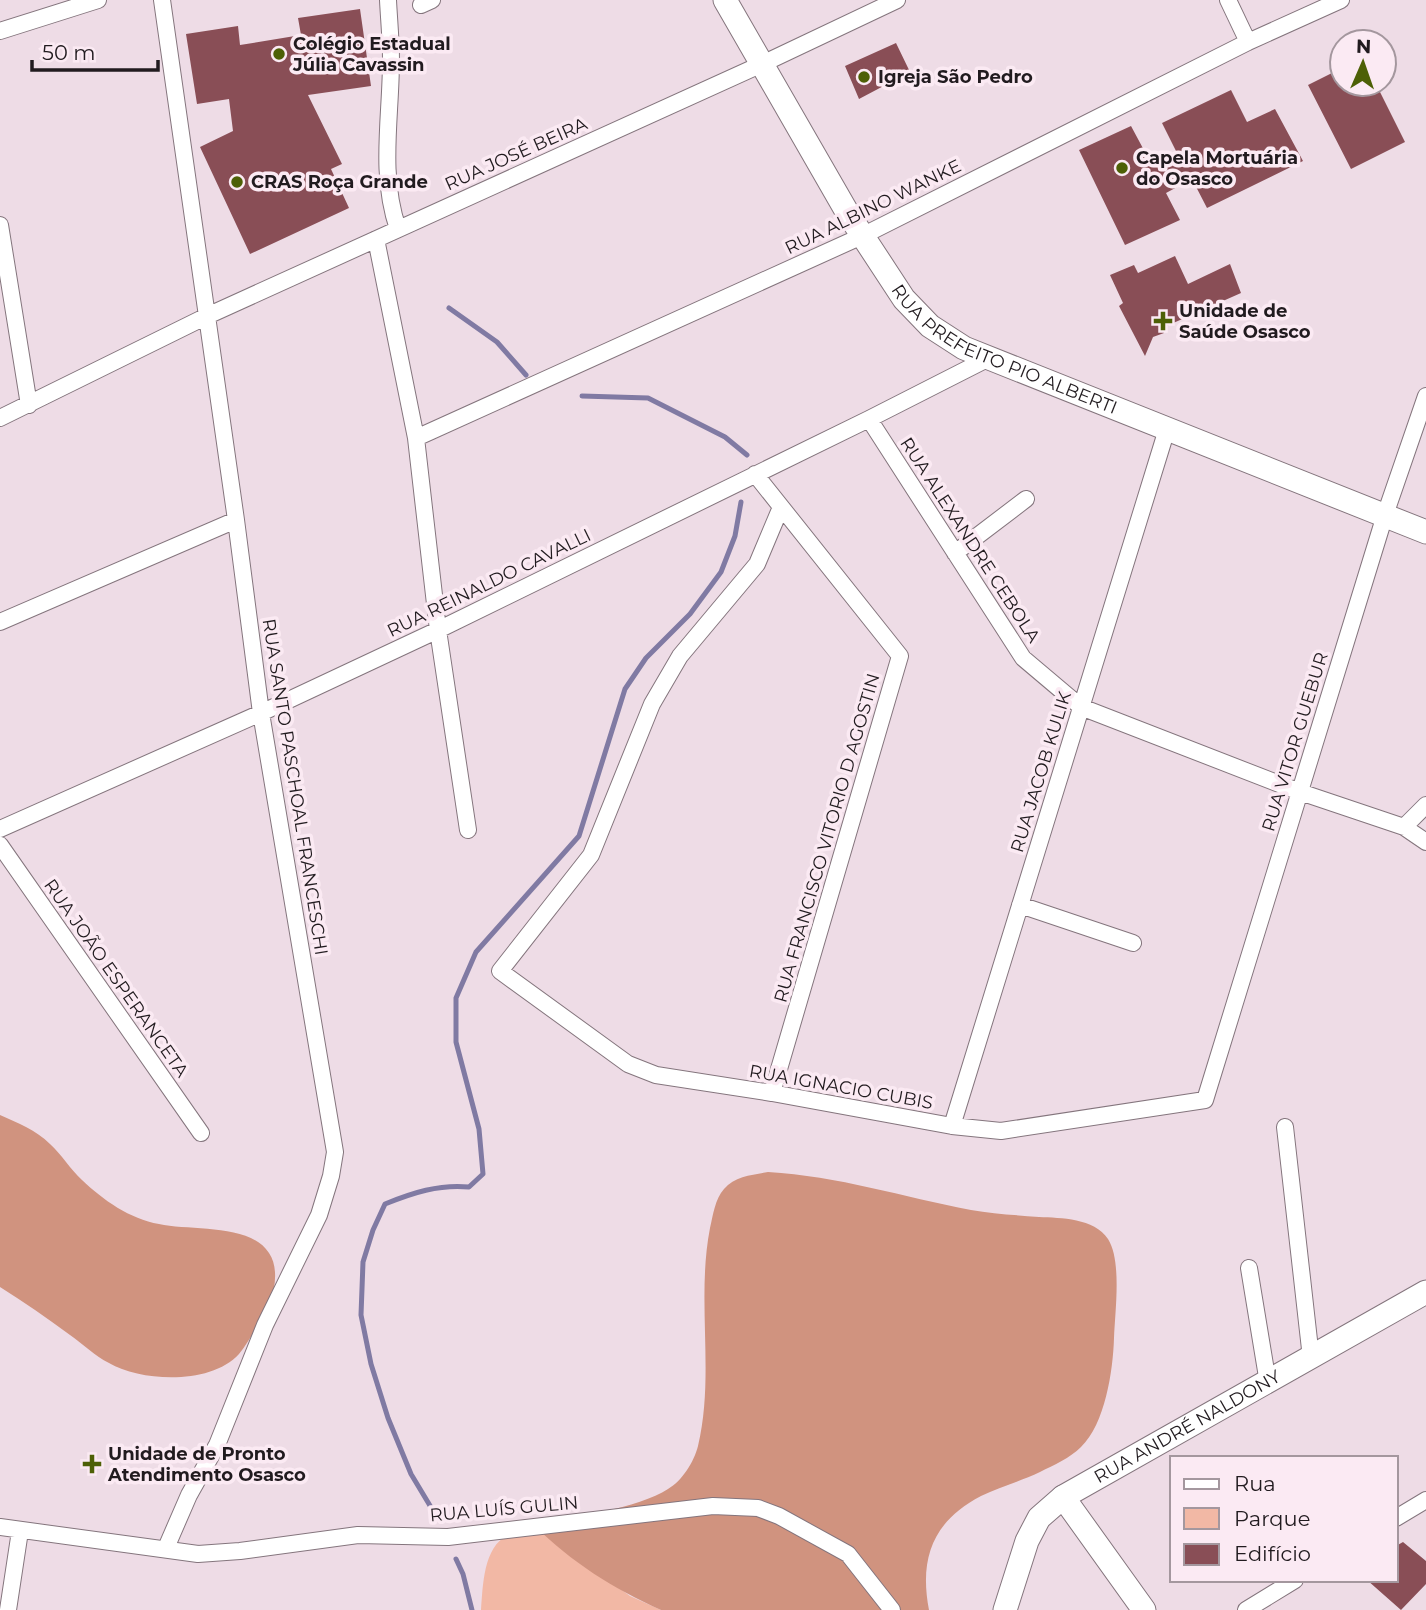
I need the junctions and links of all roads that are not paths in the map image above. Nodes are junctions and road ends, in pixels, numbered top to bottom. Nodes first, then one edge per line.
1 (98, 0) edge
2 (162, 0) edge
3 (388, 0) edge
4 (725, 0) edge
5 (897, 0) edge
6 (1228, 0) edge
7 (1340, 0) edge
8 (0, 31) edge
9 (1248, 42) junction
10 (762, 64) junction
11 (0, 225) edge
12 (398, 229) junction
13 (862, 236) junction
14 (376, 239) junction
15 (207, 317) junction
16 (989, 358) junction
17 (1426, 396) edge
18 (29, 405) junction
19 (0, 418) edge
20 (869, 419) junction
21 (1167, 429) junction
22 (416, 438) junction
23 (755, 474) junction
24 (1026, 499) dead end
25 (781, 506) junction
26 (1385, 515) junction
27 (236, 520) junction
28 (1426, 532) edge
29 (955, 553) junction
30 (0, 622) edge
31 (438, 630) junction
32 (1081, 707) junction
33 (261, 713) junction
34 (1300, 792) junction
35 (1426, 805) edge
36 (1404, 827) junction
37 (0, 830) edge
38 (468, 830) dead end
39 (1426, 842) edge
40 (0, 845) edge
41 (1020, 905) junction
42 (1133, 943) dead end
43 (772, 1093) junction
44 (1205, 1100) joint
45 (952, 1126) junction
46 (1285, 1127) dead end
47 (201, 1133) dead end
48 (1249, 1268) dead end
49 (1426, 1292) edge
50 (1311, 1358) junction
51 (1268, 1383) junction
52 (1063, 1497) junction
53 (1426, 1500) edge
54 (1398, 1517) edge
55 (0, 1527) edge
56 (20, 1531) junction
57 (166, 1548) junction
58 (1292, 1582) edge
59 (8, 1610) edge
60 (892, 1610) edge
61 (1004, 1610) edge
62 (1144, 1610) edge
63 (1246, 1610) edge

1 - 8 street
2 - 15 street, RUA SANTO PASCHOAL FRANCESCHI
3 - 12 street
4 - 10 main road, RUA PREFEITO PIO ALBERTI
5 - 10 street, RUA JOSÉ BEIRA
6 - 9 street
7 - 9 street, RUA ALBINO WANKE
9 - 13 street, RUA ALBINO WANKE
10 - 12 street, RUA JOSÉ BEIRA
10 - 13 main road, RUA PREFEITO PIO ALBERTI
11 - 18 street
12 - 14 street, RUA JOSÉ BEIRA
13 - 16 main road, RUA PREFEITO PIO ALBERTI
13 - 22 street, RUA ALBINO WANKE
14 - 15 street, RUA JOSÉ BEIRA
14 - 22 street
15 - 18 street, RUA JOSÉ BEIRA
15 - 27 street, RUA SANTO PASCHOAL FRANCESCHI
16 - 20 street, RUA REINALDO CAVALLI
16 - 21 main road, RUA PREFEITO PIO ALBERTI
17 - 26 street, RUA VITOR GUEBUR
18 - 19 street, RUA JOSÉ BEIRA
20 - 23 street, RUA REINALDO CAVALLI
20 - 29 street, RUA ALEXANDRE CEBOLA
21 - 26 main road, RUA PREFEITO PIO ALBERTI
21 - 32 street, RUA JACOB KULIK
22 - 31 street
23 - 25 street, RUA FRANCISCO VITORIO D AGOSTIN
23 - 31 street, RUA REINALDO CAVALLI
24 - 29 street
25 - 43 street, RUA FRANCISCO VITORIO D AGOSTIN
25 - 43 street, RUA IGNACIO CUBIS
26 - 28 main road, RUA PREFEITO PIO ALBERTI
26 - 34 street, RUA VITOR GUEBUR
27 - 30 street
27 - 33 street, RUA SANTO PASCHOAL FRANCESCHI
29 - 32 street, RUA ALEXANDRE CEBOLA
31 - 33 street, RUA REINALDO CAVALLI
31 - 38 street
32 - 34 street, RUA ALEXANDRE CEBOLA
32 - 41 street, RUA JACOB KULIK
33 - 37 street, RUA REINALDO CAVALLI
33 - 57 street, RUA SANTO PASCHOAL FRANCESCHI
34 - 36 street, RUA ALEXANDRE CEBOLA
34 - 44 street, RUA VITOR GUEBUR
35 - 36 street
36 - 39 street, RUA ALEXANDRE CEBOLA
40 - 47 street, RUA JOÃO ESPERANCETA
41 - 42 street
41 - 45 street, RUA JACOB KULIK
43 - 45 street, RUA IGNACIO CUBIS
44 - 45 street, RUA IGNACIO CUBIS
46 - 50 street
48 - 51 street
49 - 50 main road, RUA ANDRÉ NALDONY
50 - 51 main road, RUA ANDRÉ NALDONY
51 - 52 main road, RUA ANDRÉ NALDONY
52 - 61 main road, RUA ANDRÉ NALDONY
52 - 62 main road
53 - 54 street
55 - 56 street, RUA LUÍS GULIN
56 - 57 street, RUA LUÍS GULIN
56 - 59 street
57 - 60 street, RUA LUÍS GULIN
58 - 63 street

